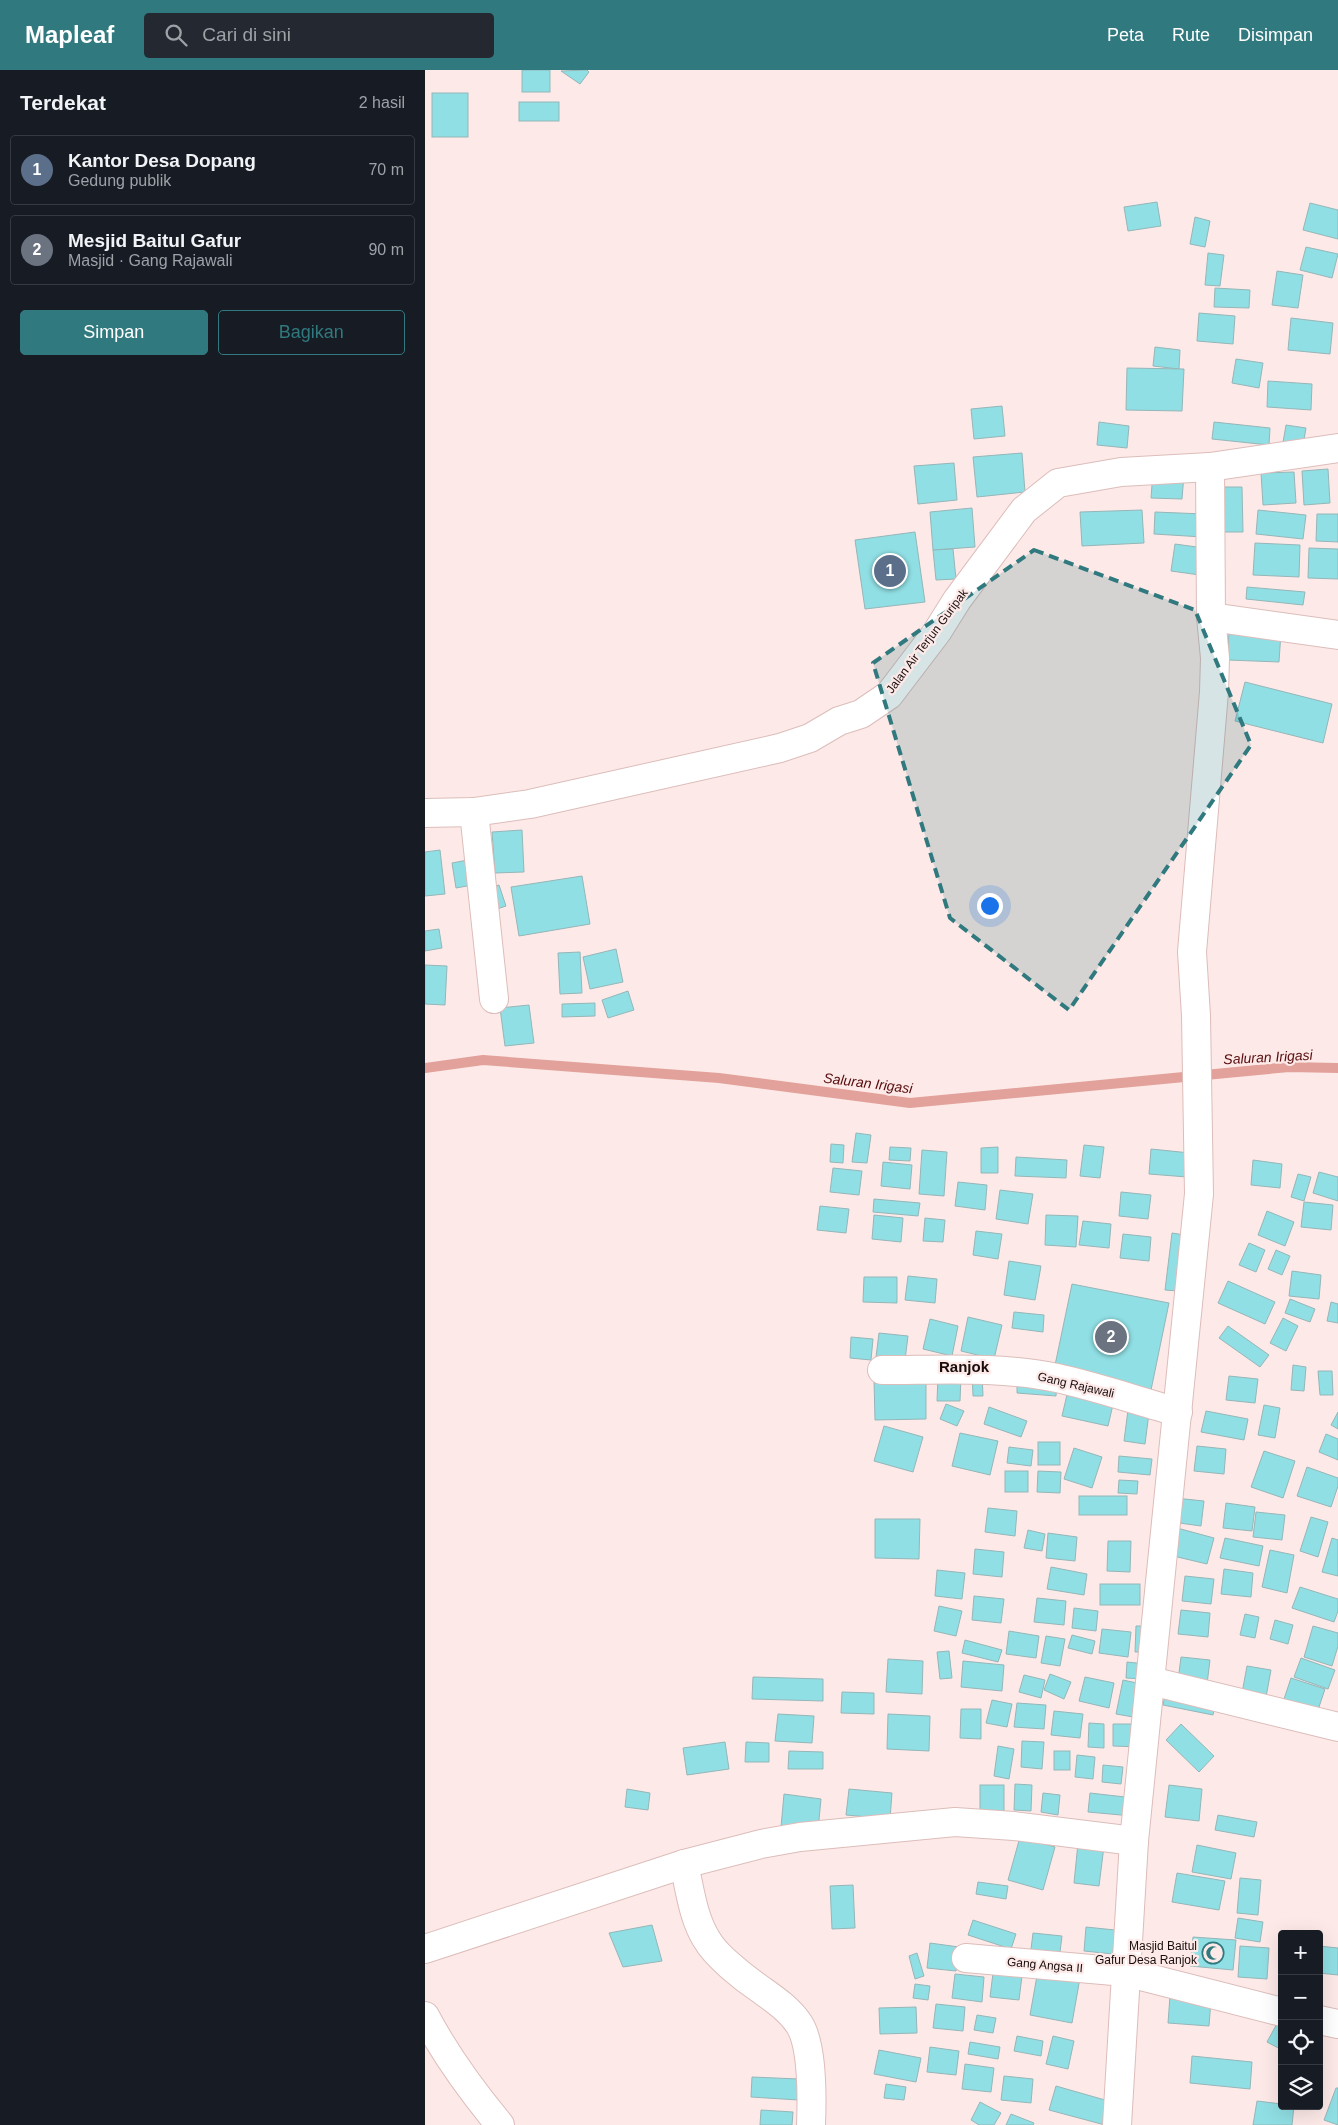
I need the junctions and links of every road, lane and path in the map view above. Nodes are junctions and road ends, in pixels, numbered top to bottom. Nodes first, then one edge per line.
1 (1338, 448) edge
2 (1210, 467) junction
3 (1211, 617) junction
4 (1338, 635) edge
5 (474, 812) junction
6 (425, 813) edge
7 (494, 999) dead end
8 (882, 1370) dead end
9 (1178, 1412) junction
10 (1151, 1681) junction
11 (1338, 1727) edge
12 (1134, 1841) junction
13 (684, 1864) junction
14 (425, 1949) edge
15 (966, 1958) dead end
16 (1125, 1972) junction
17 (1278, 2011) edge
18 (425, 2016) edge
19 (1323, 2021) edge
20 (1338, 2024) edge
21 (500, 2125) edge
22 (811, 2125) edge
23 (1117, 2125) edge

1 - 2 street, Jalan Air Terjun Guripak
2 - 3 street
2 - 5 street, Jalan Air Terjun Guripak
3 - 4 street
3 - 9 street
5 - 6 street, Jalan Air Terjun Guripak
5 - 7 street
8 - 9 street, Gang Rajawali
9 - 10 street
10 - 11 street
10 - 12 street
12 - 13 street
12 - 16 street
13 - 14 street
13 - 22 street
15 - 16 street, Gang Angsa II
16 - 17 street, Gang Angsa II
16 - 23 street
18 - 21 street
19 - 20 street

